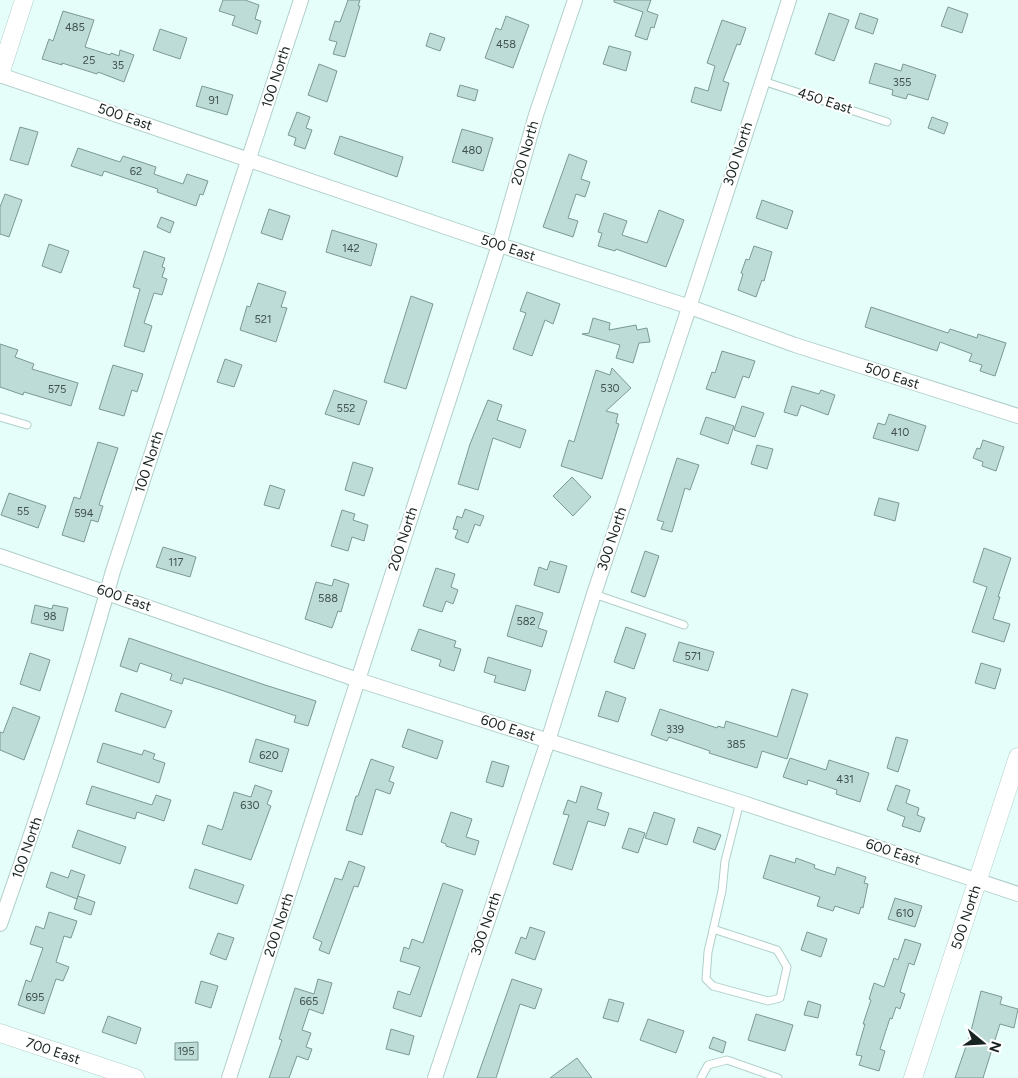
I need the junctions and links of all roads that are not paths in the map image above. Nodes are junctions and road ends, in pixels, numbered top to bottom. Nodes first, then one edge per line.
1 (24, 0) edge
2 (302, 0) edge
3 (575, 0) edge
4 (789, 0) edge
5 (0, 74) edge
6 (763, 81) junction
7 (887, 122) dead end
8 (249, 160) junction
9 (498, 244) junction
10 (690, 307) junction
11 (1018, 416) edge
12 (0, 417) edge
13 (27, 425) dead end
14 (0, 556) edge
15 (107, 592) junction
16 (594, 594) junction
17 (684, 625) dead end
18 (358, 680) junction
19 (548, 741) junction
20 (1018, 757) edge
21 (740, 802) junction
22 (977, 880) junction
23 (1018, 894) edge
24 (0, 924) edge
25 (714, 929) junction
26 (0, 1034) edge
27 (134, 1078) edge
28 (229, 1078) edge
29 (435, 1078) edge
30 (701, 1078) edge
31 (778, 1078) edge
32 (913, 1078) edge

1 - 5 street
2 - 8 street, 100 North
3 - 9 street, 200 North
4 - 6 street, 300 North
5 - 8 street, 500 East
6 - 7 lane, 450 East
6 - 10 street, 300 North
8 - 9 street, 500 East
8 - 15 street, 100 North
9 - 10 street, 500 East
9 - 18 street, 200 North
10 - 11 street, 500 East
10 - 16 street, 300 North
12 - 13 lane
14 - 15 street, 600 East
15 - 18 street, 600 East
15 - 24 street, 100 North
16 - 17 lane
16 - 19 street, 300 North
18 - 19 street, 600 East
18 - 28 street, 200 North
19 - 21 street, 600 East
19 - 29 street, 300 North
20 - 22 street, 500 North
21 - 22 street, 600 East
21 - 25 lane
22 - 23 street, 600 East
22 - 32 street, 500 North
25 - 25 lane
26 - 27 street, 700 East
30 - 31 lane

